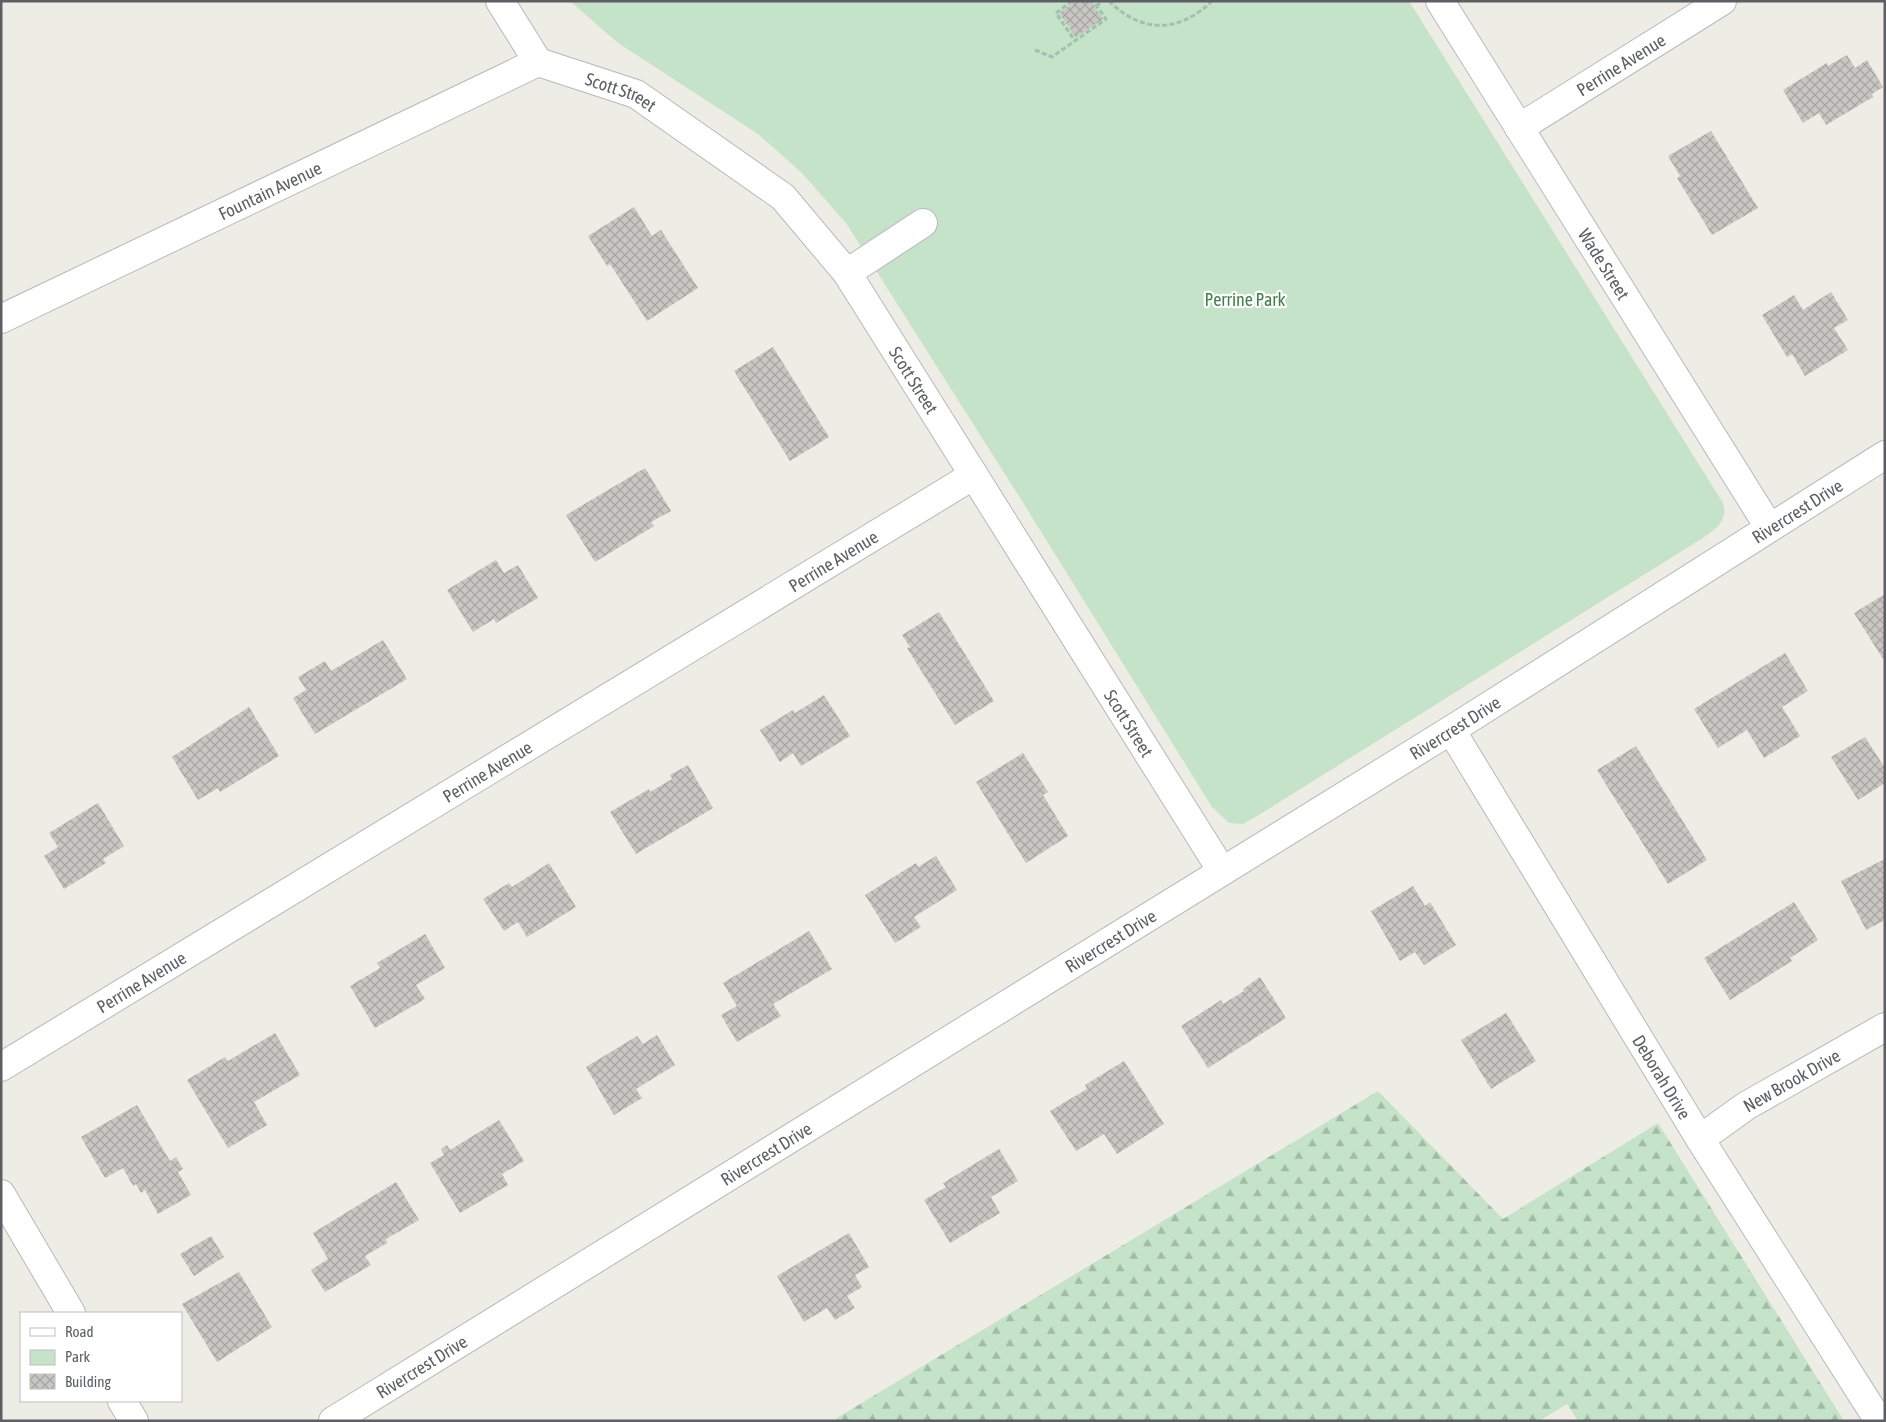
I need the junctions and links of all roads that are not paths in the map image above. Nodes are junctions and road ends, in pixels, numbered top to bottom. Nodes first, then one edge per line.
1 (500, 1) edge
2 (1440, 1) edge
3 (1722, 1) edge
4 (538, 62) junction
5 (1519, 128) junction
6 (923, 224) dead end
7 (847, 273) junction
8 (1, 319) edge
9 (1885, 455) edge
10 (974, 475) junction
11 (1769, 527) junction
12 (1452, 730) junction
13 (1222, 871) junction
14 (1885, 1027) edge
15 (1, 1067) edge
16 (1700, 1138) junction
17 (1, 1194) edge
18 (70, 1312) edge
19 (123, 1402) edge
20 (134, 1421) edge
21 (333, 1421) edge
22 (1879, 1421) edge

1 - 4 street
2 - 5 street, Wade Street
3 - 5 street, Perrine Avenue
4 - 7 street, Scott Street
4 - 8 street, Fountain Avenue
5 - 11 street, Wade Street
6 - 7 street
7 - 10 street, Scott Street
9 - 11 street, Rivercrest Drive
10 - 13 street, Scott Street
10 - 15 street, Perrine Avenue
11 - 12 street, Rivercrest Drive
12 - 13 street, Rivercrest Drive
12 - 16 street, Deborah Drive
13 - 21 street, Rivercrest Drive
14 - 16 street, New Brook Drive
16 - 22 street, Deborah Drive
17 - 18 street
19 - 20 street

